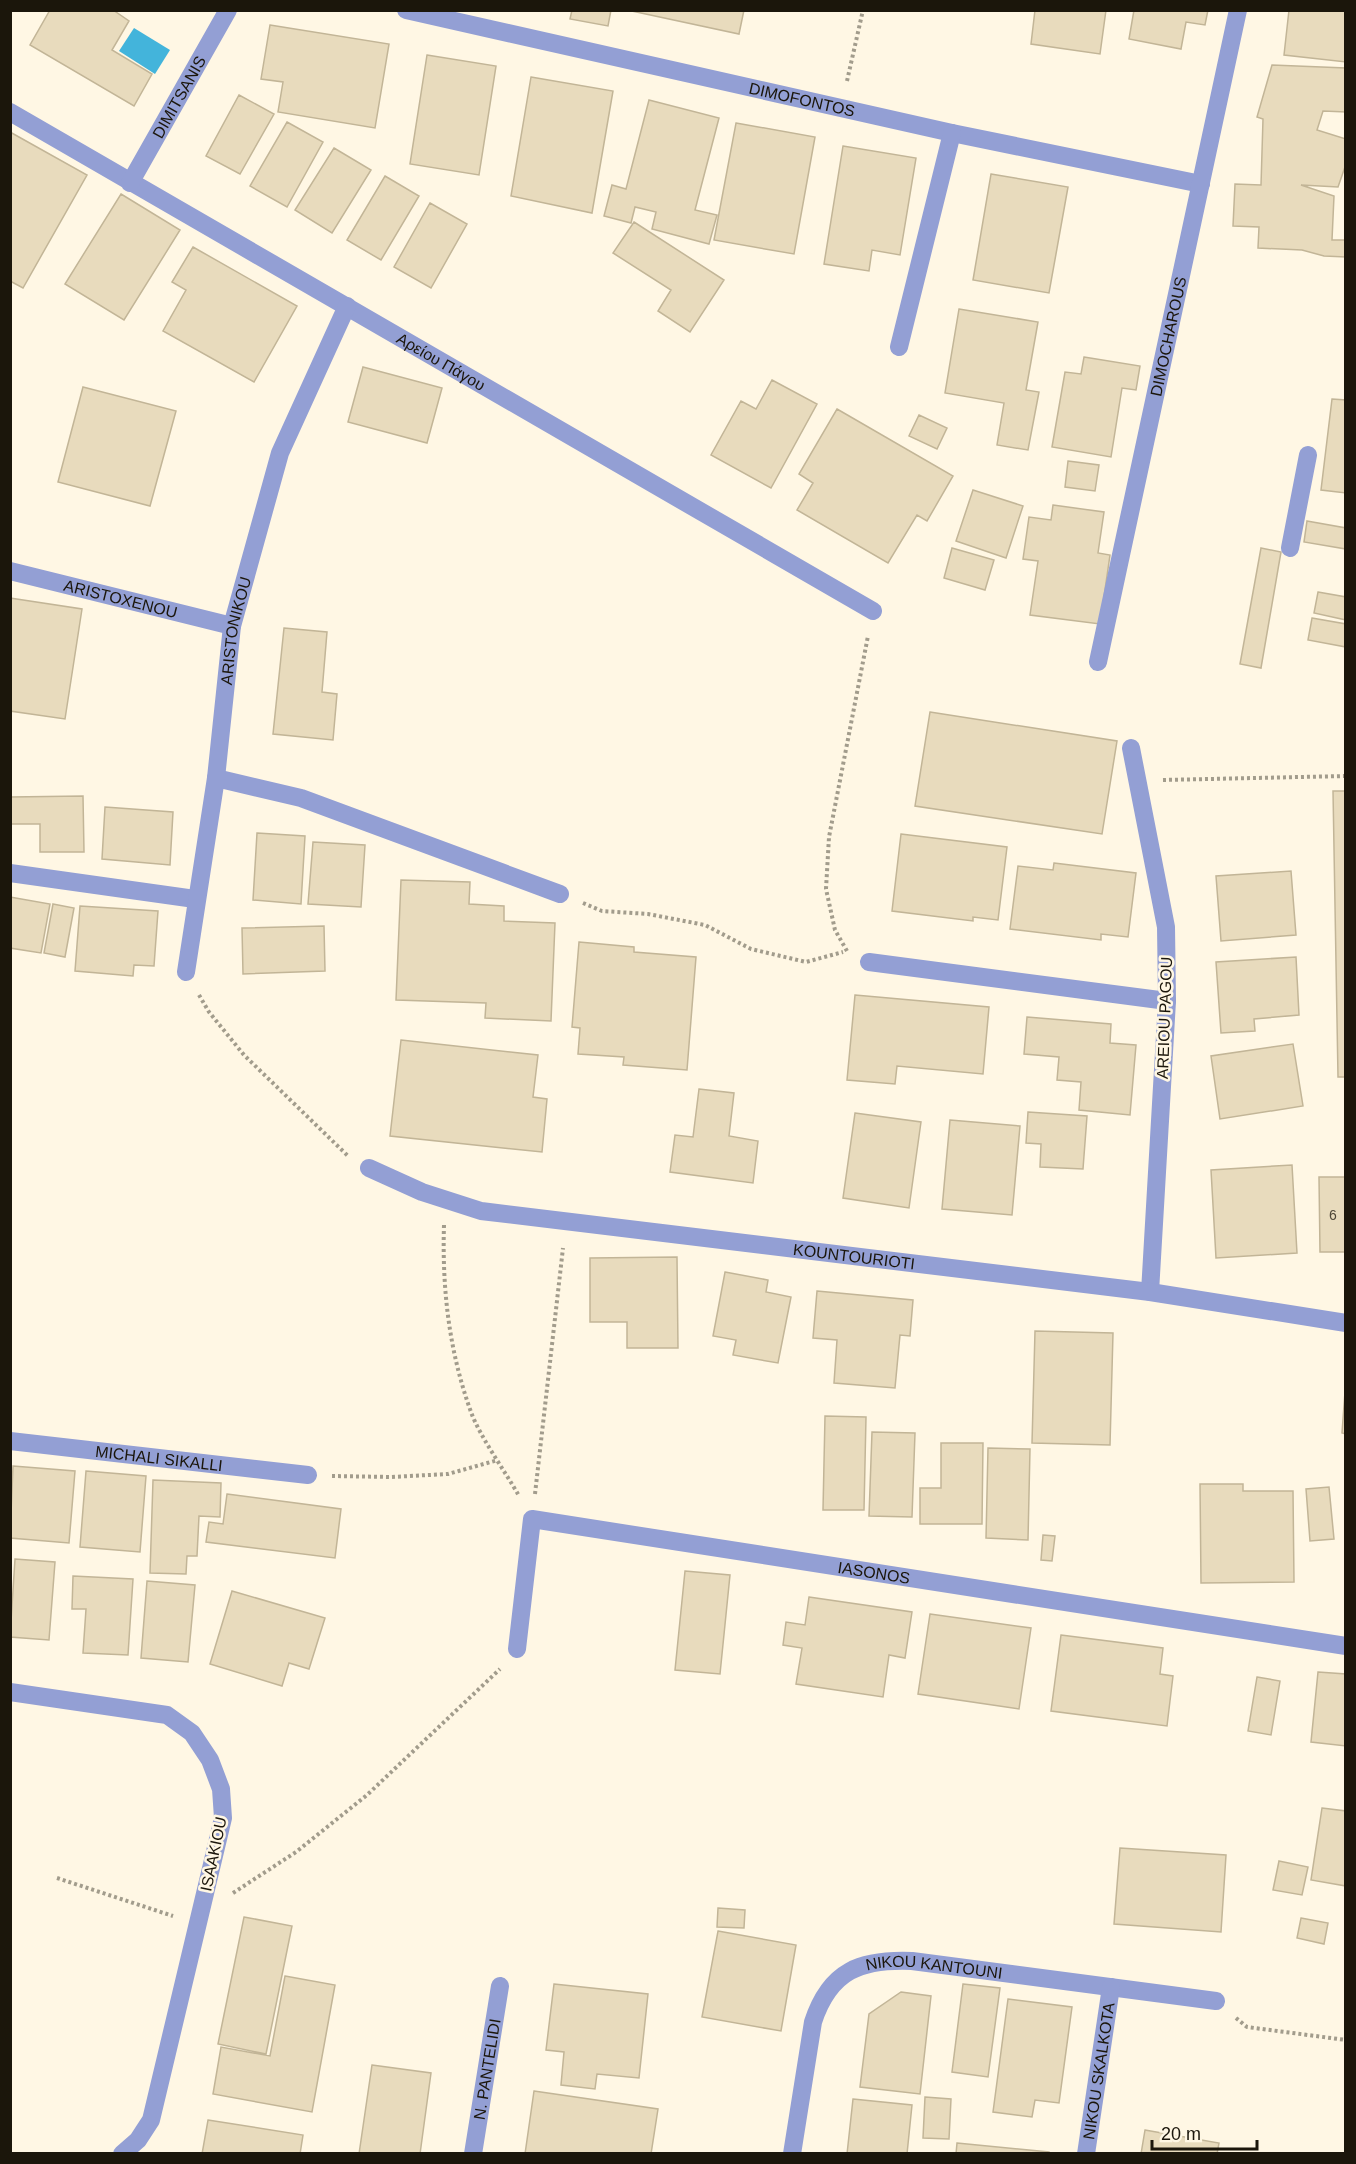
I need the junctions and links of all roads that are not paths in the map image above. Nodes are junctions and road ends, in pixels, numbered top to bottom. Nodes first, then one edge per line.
1 (228, 10) edge
2 (406, 10) edge
3 (1238, 10) edge
4 (10, 112) edge
5 (952, 132) junction
6 (130, 183) junction
7 (1201, 184) junction
8 (347, 306) junction
9 (898, 347) dead end
10 (1308, 455) dead end
11 (1290, 548) dead end
12 (10, 571) edge
13 (873, 611) road end
14 (232, 626) junction
15 (1098, 662) dead end
16 (1131, 748) dead end
17 (216, 778) junction
18 (10, 873) edge
19 (560, 894) road end
20 (195, 899) junction
21 (869, 962) road end
22 (186, 972) road end
23 (1167, 1001) junction
24 (369, 1168) road end
25 (1150, 1292) junction
26 (1346, 1323) edge
27 (10, 1441) edge
28 (308, 1475) road end
29 (1346, 1646) edge
30 (517, 1649) road end
31 (10, 1692) edge
32 (500, 1986) dead end
33 (1111, 1987) junction
34 (1216, 2001) road end
35 (122, 2154) edge
36 (473, 2154) edge
37 (792, 2154) edge
38 (1086, 2154) edge

1 - 6 street, DIMITSANIS
2 - 5 street, DIMOFONTOS
3 - 7 street, DIMOCHAROUS
4 - 6 street, Αρείου Πάγου
5 - 7 street, DIMOFONTOS
5 - 9 street
6 - 8 street, Αρείου Πάγου
7 - 15 street, DIMOCHAROUS
8 - 13 street, Αρείου Πάγου
8 - 14 street, ARISTONIKOU
10 - 11 street
12 - 14 street, ARISTOXENOU
14 - 17 street, ARISTONIKOU
16 - 23 street, AREIOU PAGOU
17 - 19 street
17 - 20 street, ARISTONIKOU
18 - 20 street
20 - 22 street, ARISTONIKOU
21 - 23 street
23 - 25 street, AREIOU PAGOU
24 - 25 street, KOUNTOURIOTI
25 - 26 street, KOUNTOURIOTI
27 - 28 street, MICHALI SIKALLI
29 - 30 street, IASONOS
31 - 35 street, ISAAKIOU
32 - 36 street, N. PANTELIDI
33 - 34 street, NIKOU KANTOUNI
33 - 37 street, NIKOU KANTOUNI
33 - 38 street, NIKOU SKALKOTA

